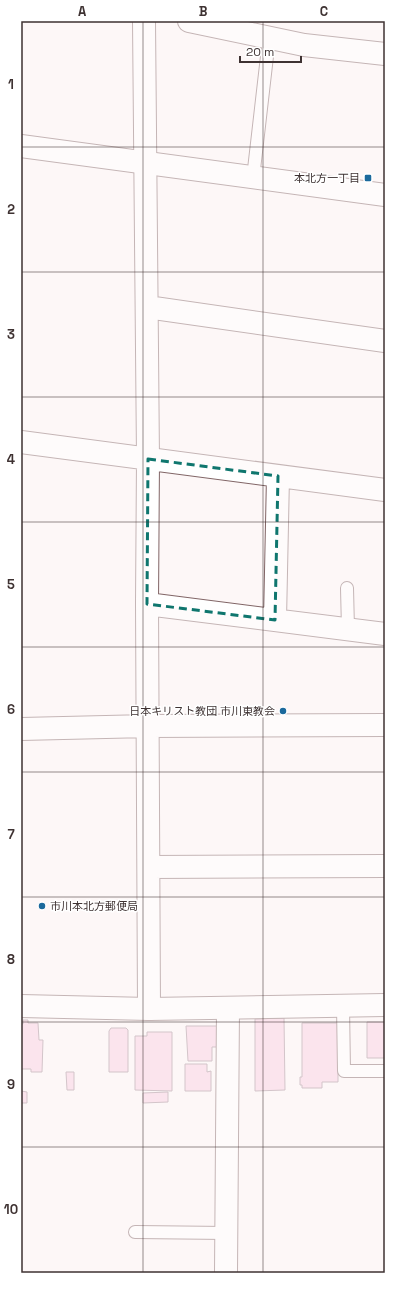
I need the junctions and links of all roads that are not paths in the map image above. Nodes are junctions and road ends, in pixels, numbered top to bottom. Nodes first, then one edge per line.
1 (144, 21) edge
2 (189, 21) edge
3 (269, 38) junction
4 (385, 54) edge
5 (21, 146) edge
6 (145, 162) junction
7 (253, 178) junction
8 (385, 195) edge
9 (147, 307) junction
10 (385, 341) edge
11 (21, 442) edge
12 (148, 459) junction
13 (278, 476) junction
14 (385, 490) edge
15 (347, 588) dead end
16 (147, 604) junction
17 (275, 620) junction
18 (348, 629) junction
19 (385, 634) edge
20 (385, 725) edge
21 (148, 726) junction
22 (21, 728) edge
23 (385, 866) edge
24 (149, 867) junction
25 (385, 1005) edge
26 (21, 1006) edge
27 (343, 1006) junction
28 (228, 1008) junction
29 (149, 1009) junction
30 (385, 1071) edge
31 (135, 1232) dead end
32 (227, 1233) junction
33 (226, 1273) edge

1 - 6 street
2 - 3 street
3 - 4 street
3 - 7 lane
5 - 6 street
6 - 7 street
6 - 9 street
7 - 8 street
9 - 10 street
9 - 12 street
11 - 12 street
12 - 13 street
12 - 16 street
13 - 14 street
13 - 17 street
15 - 18 lane
16 - 17 street
16 - 21 street
17 - 18 street
18 - 19 street
20 - 21 street
21 - 22 street
21 - 24 street
23 - 24 street
24 - 29 street
25 - 27 street
26 - 29 street
27 - 28 street
27 - 30 lane
28 - 29 street
28 - 32 street
31 - 32 lane
32 - 33 street

